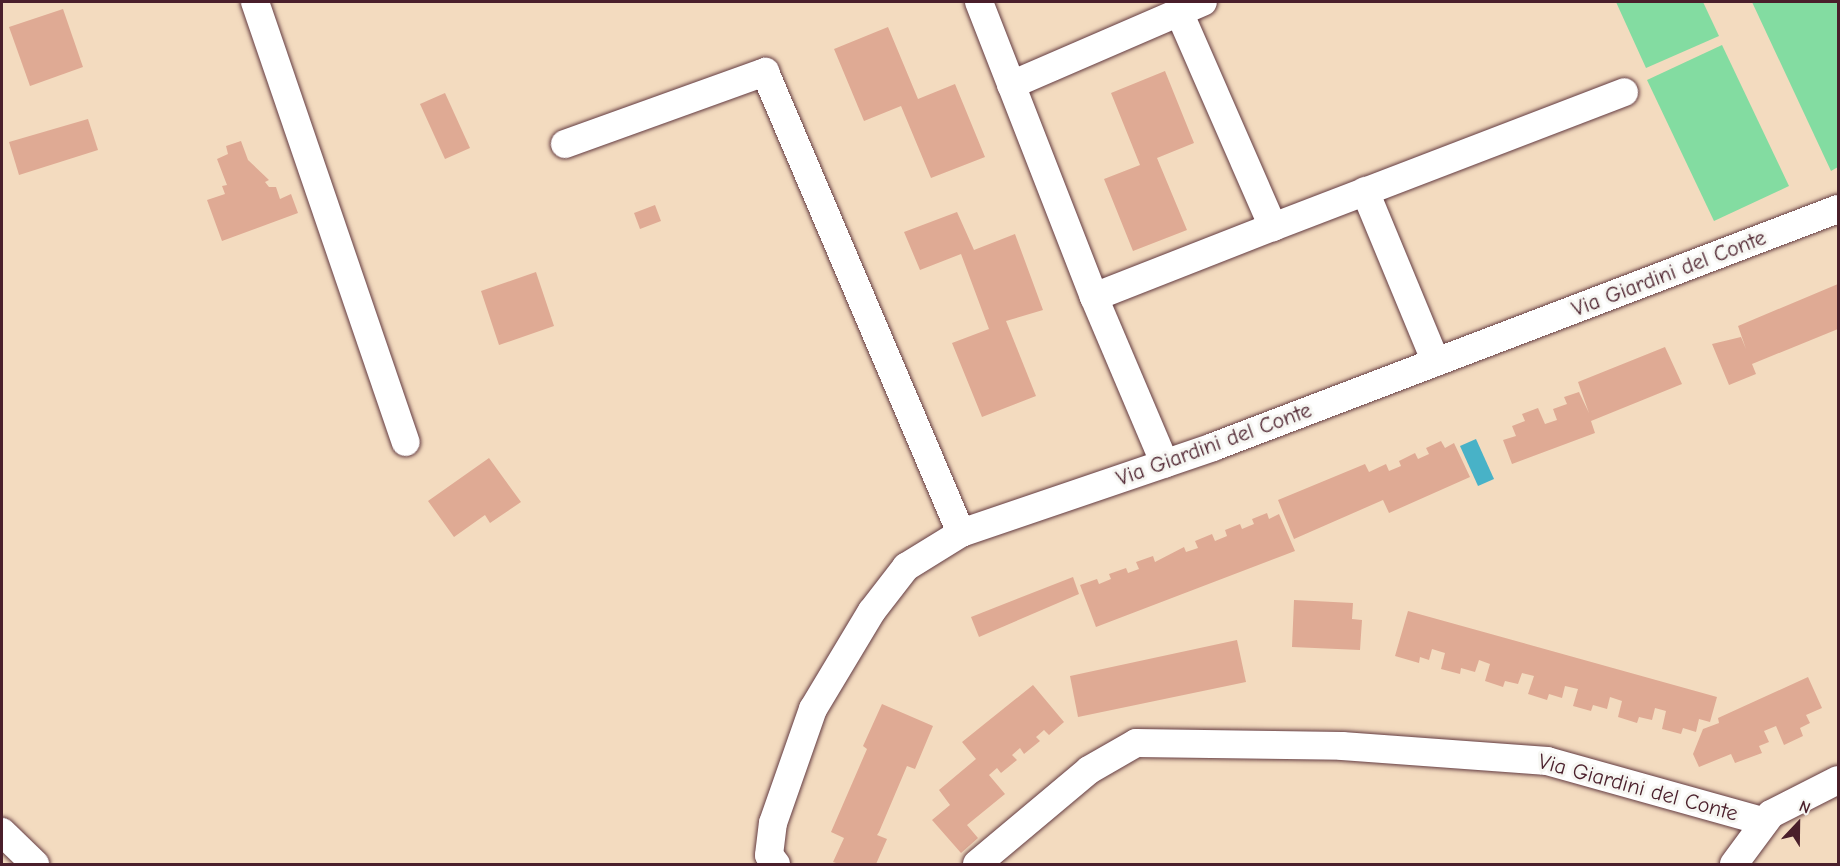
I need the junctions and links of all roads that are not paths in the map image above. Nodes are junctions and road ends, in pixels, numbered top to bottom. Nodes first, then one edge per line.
1 (255, 2) edge
2 (980, 2) edge
3 (1191, 7) edge
4 (1011, 85) junction
5 (1624, 92) dead end
6 (566, 144) dead end
7 (1365, 191) junction
8 (1839, 209) edge
9 (1273, 227) junction
10 (1094, 297) junction
11 (1436, 362) junction
12 (406, 442) dead end
13 (1165, 464) junction
14 (962, 534) junction
15 (1839, 780) edge
16 (1764, 822) junction
17 (2, 832) edge
18 (35, 864) edge
19 (776, 864) edge
20 (977, 864) edge
21 (1734, 864) edge

1 - 12 street
2 - 4 street
3 - 4 street
3 - 9 street
4 - 10 street
5 - 7 street
6 - 14 street
7 - 9 street
7 - 11 street
8 - 11 street, Via Giardini del Conte
9 - 10 street
10 - 13 street
11 - 13 street, Via Giardini del Conte
13 - 14 street, Via Giardini del Conte
14 - 19 street, Via Giardini del Conte
15 - 16 street
16 - 20 street, Via Giardini del Conte
16 - 21 street
17 - 18 street

